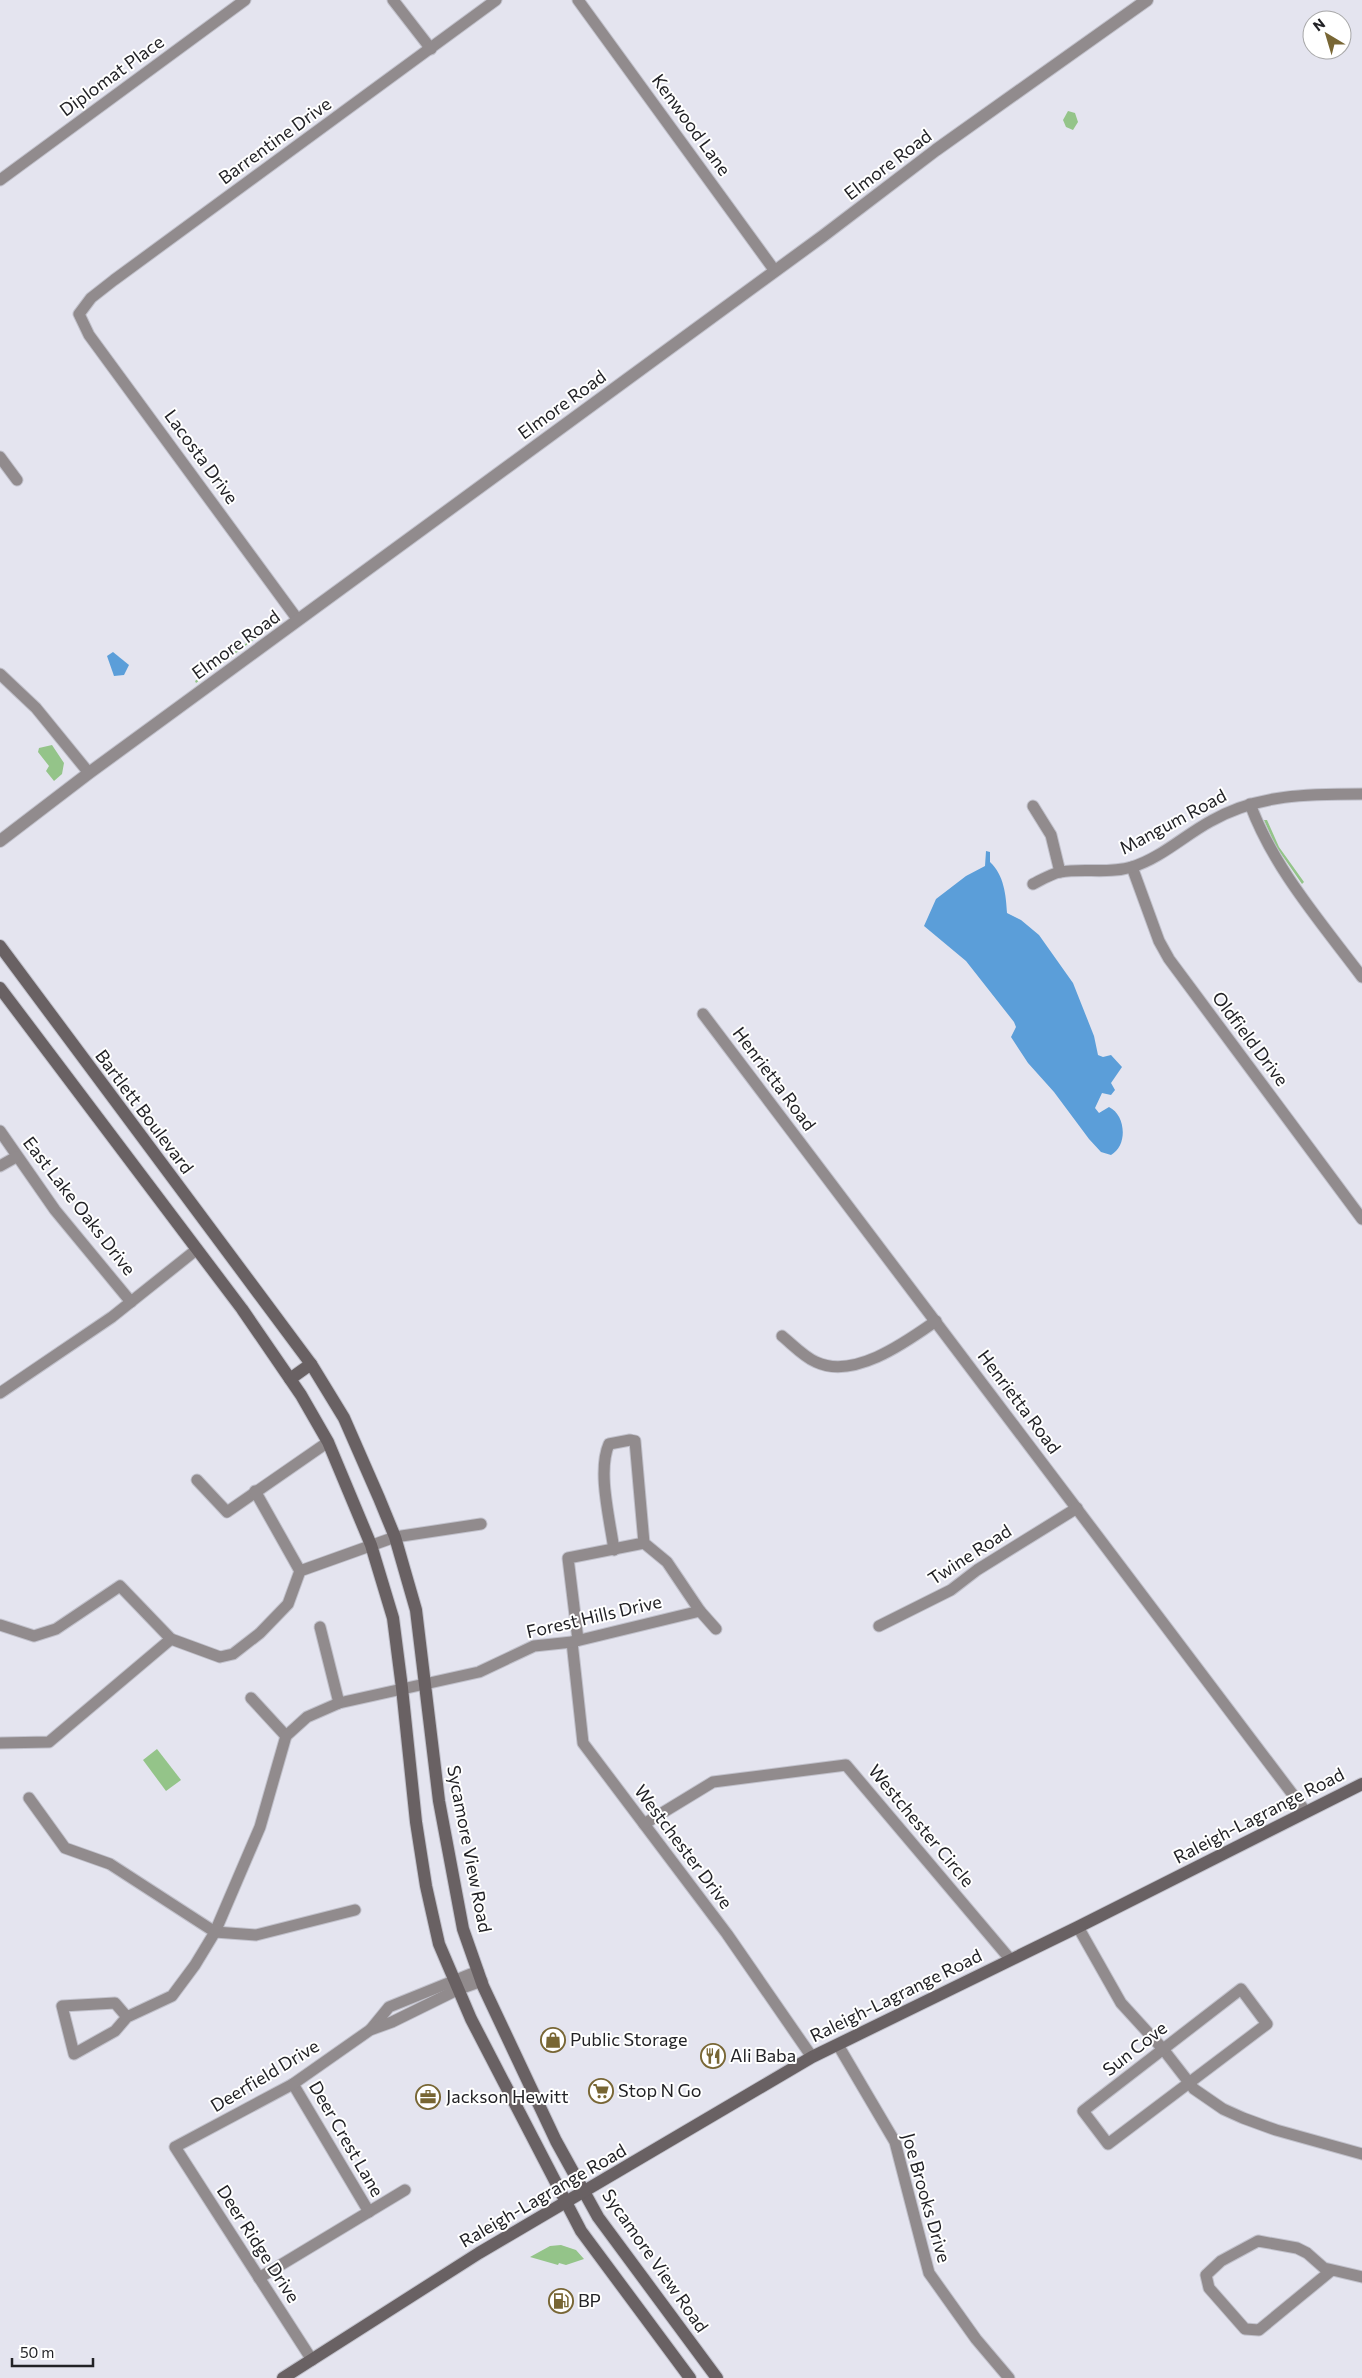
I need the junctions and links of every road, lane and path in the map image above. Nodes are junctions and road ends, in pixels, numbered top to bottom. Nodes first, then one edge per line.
1 (245, 0) edge
2 (393, 0) edge
3 (496, 0) edge
4 (578, 0) edge
5 (1147, 0) edge
6 (431, 49) junction
7 (0, 180) edge
8 (775, 271) junction
9 (79, 314) joint
10 (0, 457) edge
11 (17, 480) dead end
12 (298, 620) junction
13 (0, 674) edge
14 (89, 773) junction
15 (1362, 794) edge
16 (1250, 804) junction
17 (1033, 806) dead end
18 (0, 842) edge
19 (1132, 867) junction
20 (1060, 872) junction
21 (1033, 884) dead end
22 (0, 946) edge
23 (1362, 977) edge
24 (0, 988) edge
25 (703, 1014) dead end
26 (105, 1088) junction
27 (86, 1102) junction
28 (0, 1131) edge
29 (16, 1157) junction
30 (0, 1166) edge
31 (1362, 1219) edge
32 (196, 1250) junction
33 (261, 1298) joint
34 (131, 1302) junction
35 (936, 1321) junction
36 (782, 1336) dead end
37 (311, 1364) junction
38 (290, 1379) junction
39 (0, 1393) edge
40 (328, 1442) junction
41 (197, 1480) dead end
42 (255, 1491) junction
43 (1077, 1508) junction
44 (481, 1524) dead end
45 (395, 1537) junction
46 (376, 1543) junction
47 (644, 1543) junction
48 (614, 1550) junction
49 (300, 1571) junction
50 (700, 1611) junction
51 (0, 1625) edge
52 (879, 1626) dead end
53 (320, 1627) dead end
54 (716, 1629) dead end
55 (171, 1639) junction
56 (575, 1641) junction
57 (426, 1683) junction
58 (407, 1687) junction
59 (252, 1698) dead end
60 (340, 1703) junction
61 (286, 1736) junction
62 (0, 1743) edge
63 (1362, 1784) edge
64 (29, 1798) dead end
65 (1306, 1812) junction
66 (644, 1824) junction
67 (355, 1910) dead end
68 (1078, 1927) junction
69 (215, 1932) junction
70 (1010, 1959) junction
71 (480, 1976) junction
72 (458, 1985) junction
73 (127, 2017) junction
74 (505, 2033) junction
75 (484, 2044) junction
76 (838, 2046) junction
77 (1163, 2049) junction
78 (812, 2057) junction
79 (294, 2084) junction
80 (1190, 2084) junction
81 (540, 2106) junction
82 (521, 2115) junction
83 (175, 2147) joint
84 (1362, 2154) edge
85 (406, 2190) dead end
86 (585, 2192) junction
87 (566, 2203) junction
88 (369, 2212) junction
89 (1332, 2270) junction
90 (1362, 2277) edge
91 (259, 2278) junction
92 (312, 2360) junction
93 (283, 2378) edge
94 (690, 2378) edge
95 (716, 2378) edge
96 (1009, 2378) edge

1 - 7 street, Diplomat Place
2 - 6 street
3 - 6 street, Barrentine Drive
4 - 8 street, Kenwood Lane
5 - 8 street, Elmore Road
6 - 9 street, Barrentine Drive
8 - 12 street, Elmore Road
9 - 12 street, Lacosta Drive
10 - 11 street
12 - 14 street, Elmore Road
13 - 14 street
14 - 18 street, Elmore Road
15 - 16 street, Mangum Road
16 - 19 street, Mangum Road
16 - 23 street
17 - 20 street
19 - 20 street, Mangum Road
19 - 31 street, Oldfield Drive
20 - 21 street, Mangum Road
22 - 26 main road, Bartlett Boulevard
24 - 27 main road
25 - 35 street, Henrietta Road
26 - 27 main road
26 - 33 main road, Bartlett Boulevard
27 - 32 main road
28 - 29 street, East Lake Oaks Drive
29 - 30 street
29 - 34 street, East Lake Oaks Drive
32 - 34 street
32 - 38 main road
33 - 37 main road, Sycamore View Road
34 - 39 street
35 - 36 street
35 - 43 street, Henrietta Road
37 - 38 main road
37 - 45 main road, Sycamore View Road
38 - 40 main road
40 - 42 street
40 - 46 main road
41 - 42 street
42 - 49 street
43 - 52 street, Twine Road
43 - 65 street, Henrietta Road
44 - 45 street
45 - 46 street
45 - 57 main road, Sycamore View Road
46 - 49 street
46 - 58 main road
47 - 48 street
47 - 48 street
47 - 50 street
48 - 56 street, Westchester Drive
49 - 55 street
50 - 54 street
50 - 56 street, Forest Hills Drive
51 - 55 street
53 - 60 street
55 - 62 street
56 - 57 street, Forest Hills Drive
56 - 66 street, Westchester Drive
57 - 58 street, Forest Hills Drive
57 - 71 main road, Sycamore View Road
58 - 60 street, Forest Hills Drive
58 - 72 main road
59 - 61 street
60 - 61 street, Forest Hills Drive
61 - 69 street
63 - 65 main road, Raleigh-Lagrange Road
64 - 69 street
65 - 68 main road, Raleigh-Lagrange Road
66 - 70 street, Westchester Circle
66 - 78 street, Westchester Drive
67 - 69 street
68 - 70 main road, Raleigh-Lagrange Road
68 - 77 street
69 - 73 street
70 - 76 main road, Raleigh-Lagrange Road
71 - 72 street, Deerfield Drive
71 - 74 main road, Sycamore View Road
72 - 75 main road
72 - 79 street, Deerfield Drive
73 - 73 street
74 - 75 main road
74 - 81 main road, Sycamore View Road
75 - 82 main road
76 - 78 main road, Raleigh-Lagrange Road
76 - 96 street, Joe Brooks Drive
77 - 80 street
77 - 80 street, Sun Cove
77 - 80 street, Sun Cove
78 - 86 main road, Raleigh-Lagrange Road
79 - 83 street, Deerfield Drive
79 - 88 street, Deer Crest Lane
80 - 84 street
81 - 82 main road
81 - 86 main road, Sycamore View Road
82 - 87 main road
83 - 91 street, Deer Ridge Drive
85 - 88 street
86 - 87 main road, Raleigh-Lagrange Road
86 - 95 main road, Sycamore View Road
87 - 92 main road, Raleigh-Lagrange Road
87 - 94 main road
88 - 91 street
89 - 89 street
89 - 90 street
91 - 92 street, Deer Ridge Drive
92 - 93 main road, Raleigh-Lagrange Road

